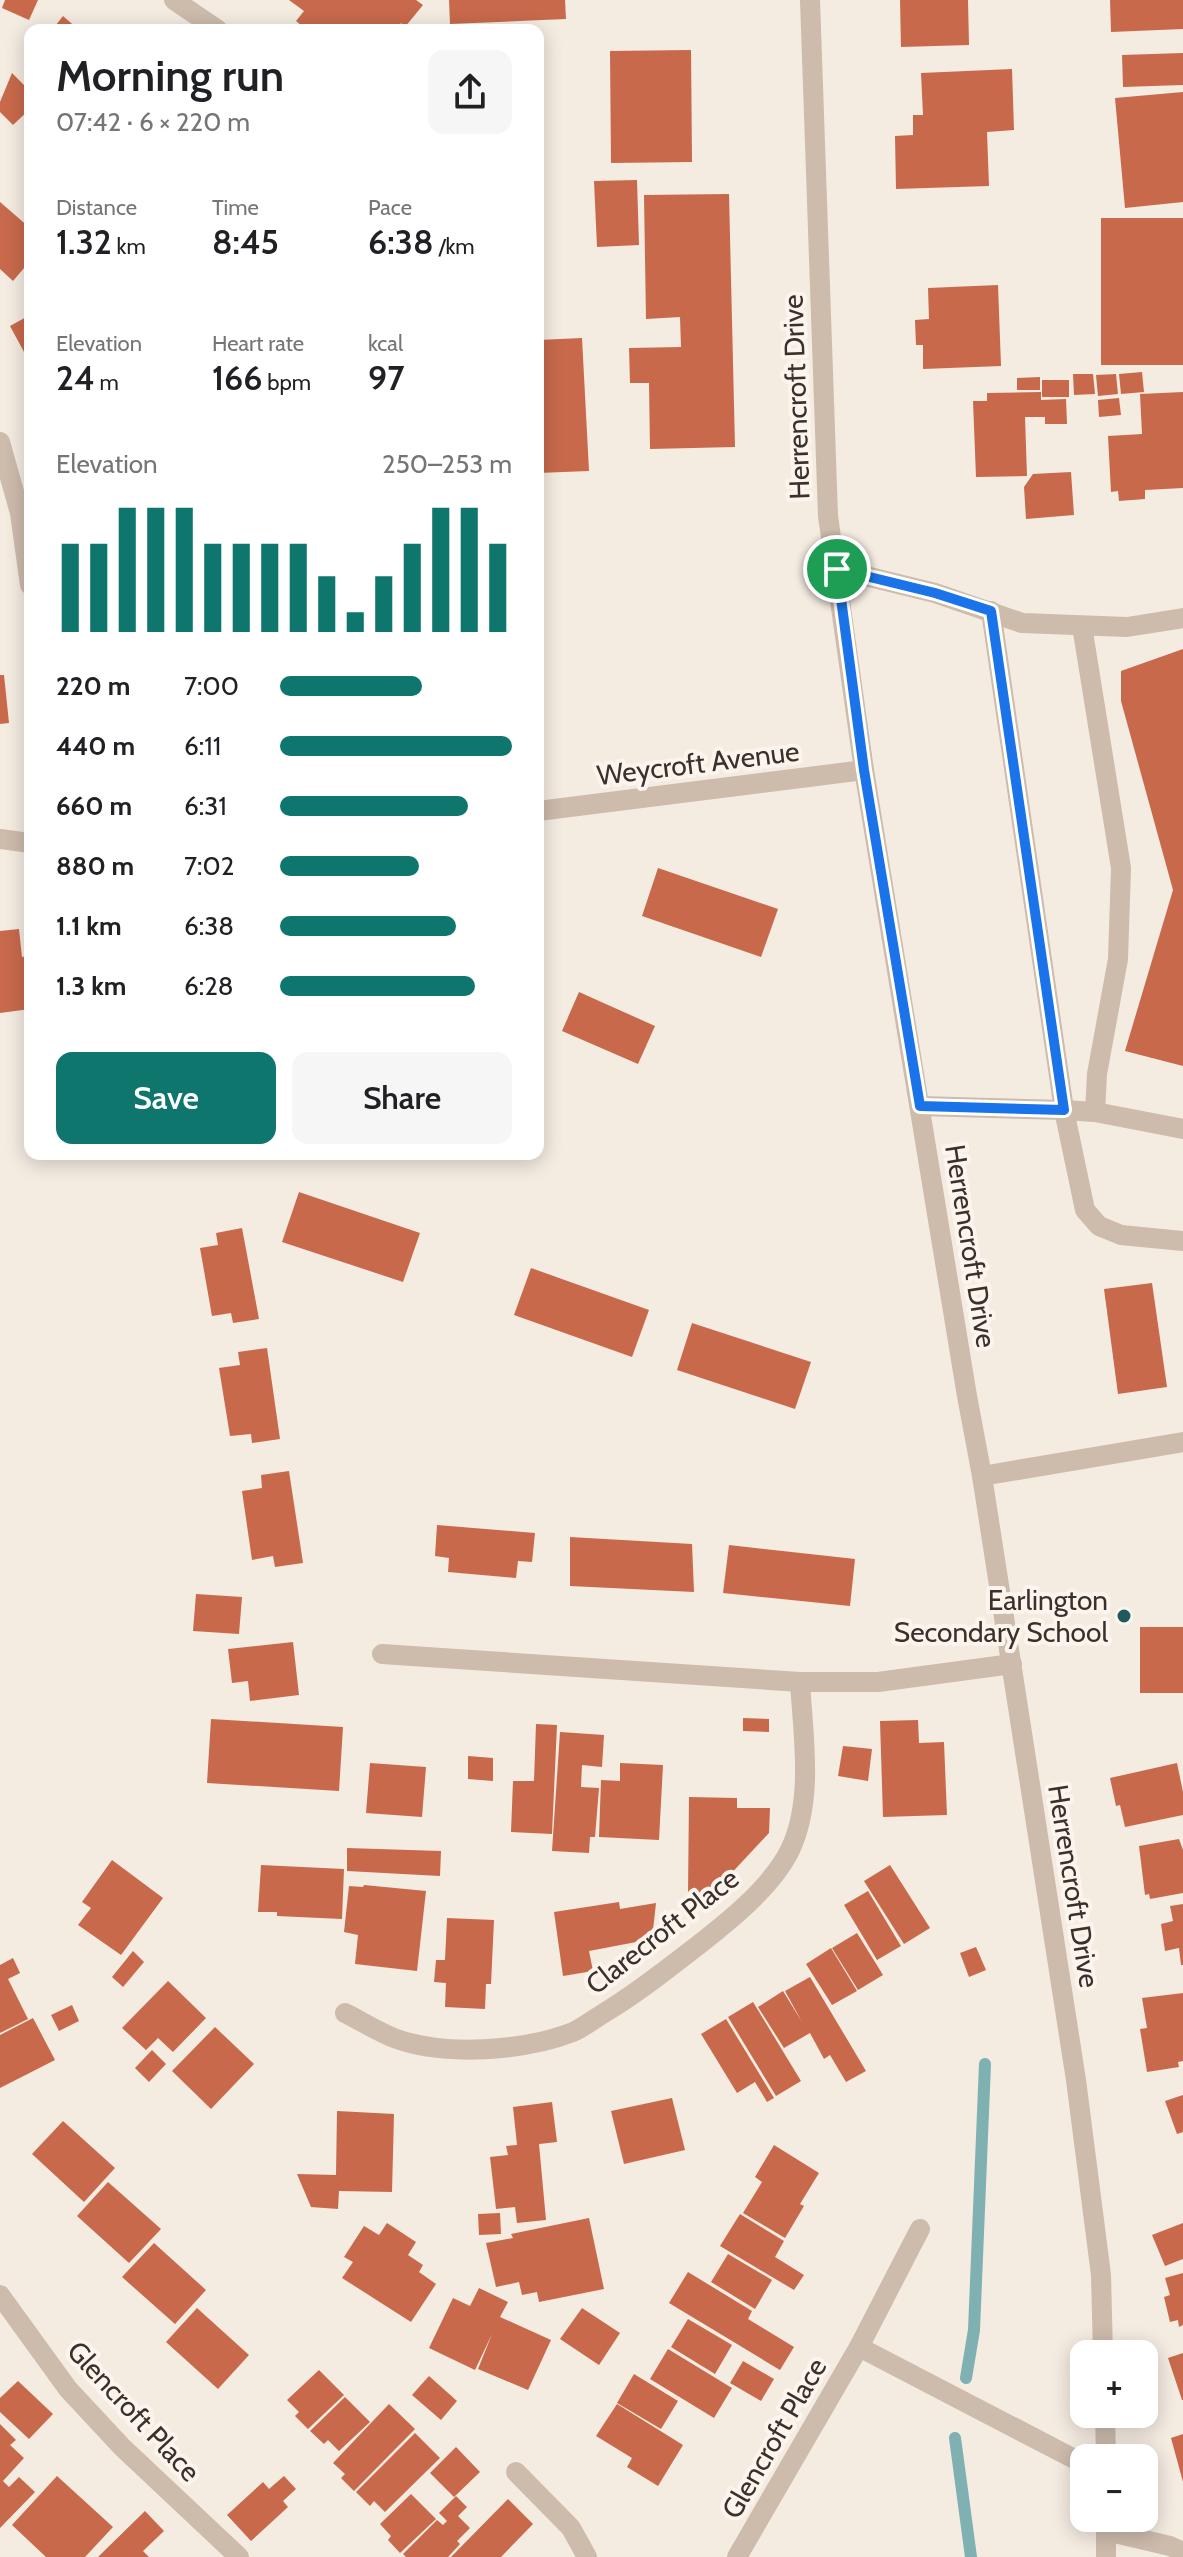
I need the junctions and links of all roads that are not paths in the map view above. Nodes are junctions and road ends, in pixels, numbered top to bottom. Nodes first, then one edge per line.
1 (174, 0) edge
2 (810, 0) edge
3 (209, 24) edge
4 (0, 442) edge
5 (24, 542) edge
6 (837, 569) junction
7 (991, 611) junction
8 (1183, 618) edge
9 (1082, 626) junction
10 (864, 770) junction
11 (544, 810) edge
12 (0, 839) edge
13 (24, 842) edge
14 (920, 1106) junction
15 (1064, 1110) junction
16 (1095, 1112) junction
17 (1183, 1129) edge
18 (1183, 1241) edge
19 (1183, 1442) edge
20 (982, 1476) junction
21 (382, 1654) dead end
22 (1012, 1664) junction
23 (800, 1682) junction
24 (345, 2013) dead end
25 (920, 2229) dead end
26 (0, 2295) edge
27 (1103, 2340) edge
28 (859, 2347) junction
29 (1070, 2457) edge
30 (516, 2472) dead end
31 (1106, 2532) edge
32 (1127, 2532) edge
33 (1183, 2552) edge
34 (239, 2557) edge
35 (587, 2557) edge
36 (737, 2557) edge
37 (1106, 2557) edge

1 - 3 street
2 - 6 street, Herrencroft Drive
4 - 5 street
6 - 7 street
6 - 10 street, Herrencroft Drive
7 - 9 street
7 - 15 street
8 - 9 street
9 - 16 street
10 - 11 street, Weycroft Avenue
10 - 14 street, Herrencroft Drive
12 - 13 street
14 - 15 street
14 - 20 street, Herrencroft Drive
15 - 16 street
15 - 18 street
16 - 17 street
19 - 20 street
20 - 22 street, Herrencroft Drive
21 - 23 street
22 - 23 street
22 - 27 street, Herrencroft Drive
23 - 24 street, Clarecroft Place
25 - 28 street, Glencroft Place
26 - 34 street, Glencroft Place
28 - 29 street, Glencroft Place
28 - 36 street, Glencroft Place
30 - 35 street
31 - 37 street
32 - 33 street

